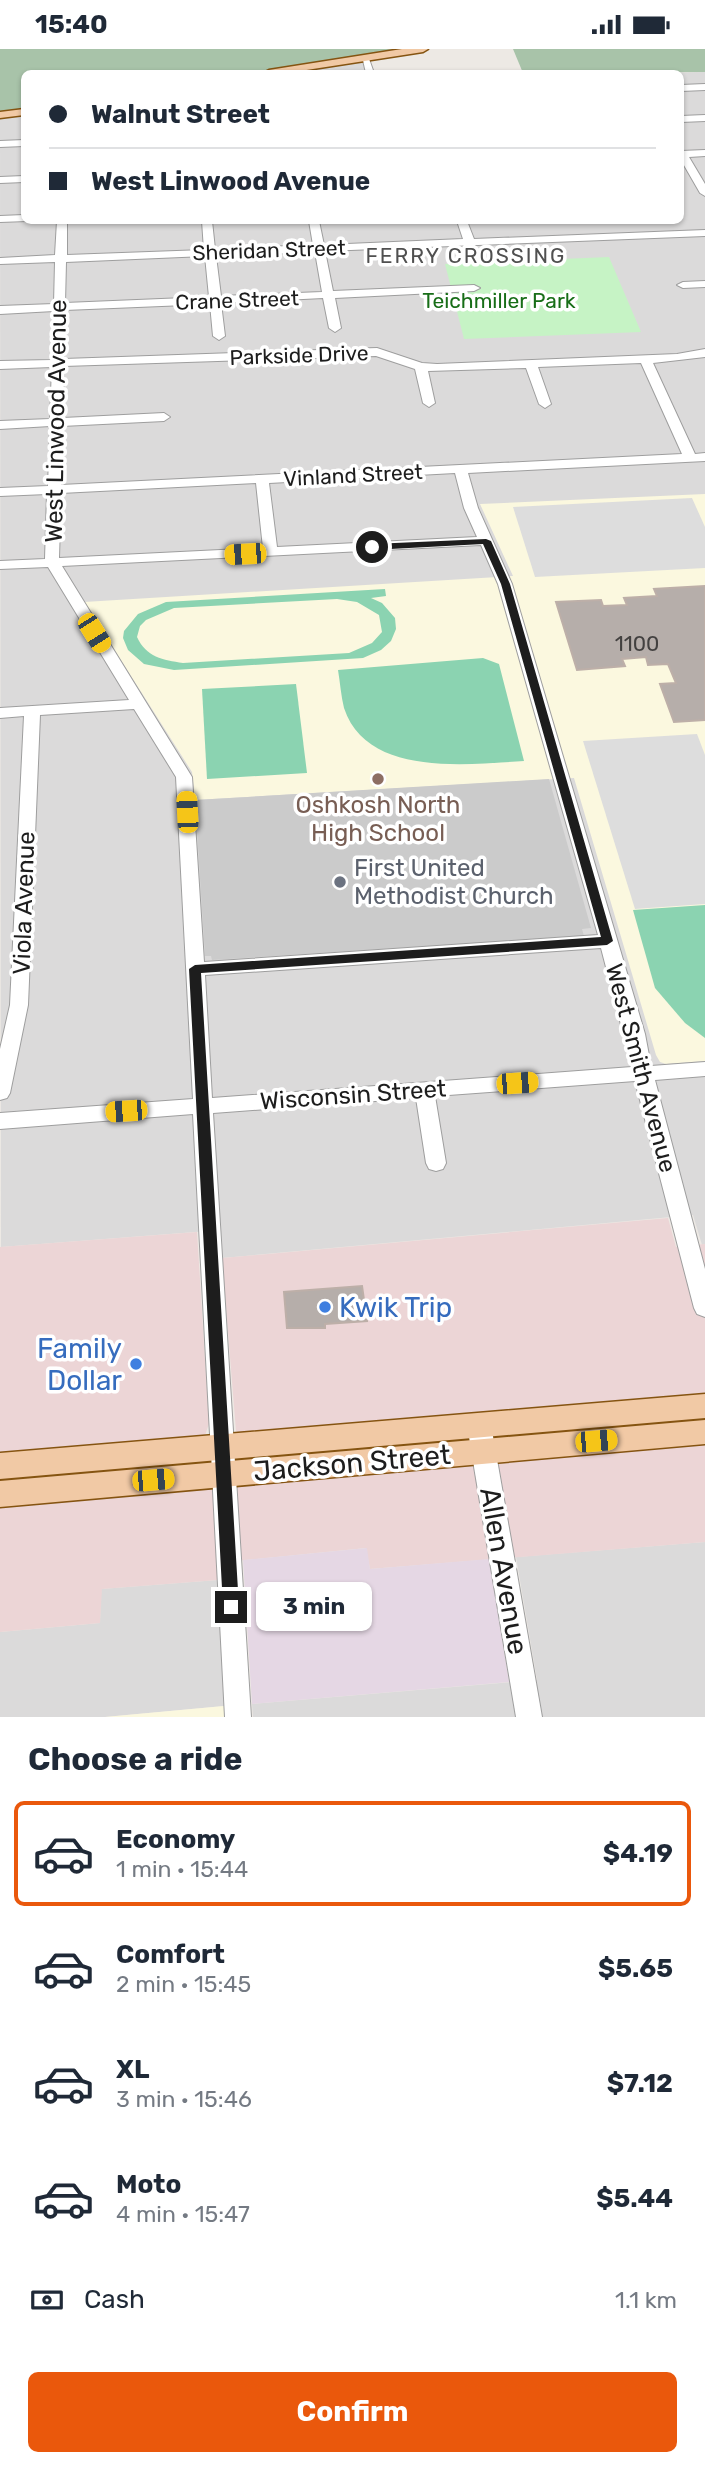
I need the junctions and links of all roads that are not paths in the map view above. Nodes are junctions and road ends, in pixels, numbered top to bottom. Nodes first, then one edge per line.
1 (423, 49) edge
2 (365, 58) junction
3 (288, 70) edge
4 (369, 70) edge
5 (684, 87) edge
6 (705, 87) edge
7 (21, 112) edge
8 (0, 115) edge
9 (705, 118) edge
10 (684, 119) edge
11 (21, 143) edge
12 (0, 144) edge
13 (705, 153) edge
14 (684, 154) edge
15 (684, 159) edge
16 (21, 179) edge
17 (0, 180) edge
18 (705, 193) edge
19 (21, 218) edge
20 (0, 219) edge
21 (61, 224) edge
22 (207, 224) edge
23 (315, 224) edge
24 (463, 224) edge
25 (705, 233) edge
26 (470, 242) junction
27 (320, 248) junction
28 (211, 253) junction
29 (60, 259) junction
30 (0, 261) edge
31 (705, 284) edge
32 (683, 285) dead end
33 (474, 288) dead end
34 (330, 296) junction
35 (216, 301) junction
36 (59, 308) junction
37 (0, 310) edge
38 (335, 328) dead end
39 (219, 336) dead end
40 (705, 353) edge
41 (645, 359) junction
42 (58, 362) junction
43 (531, 364) junction
44 (0, 365) edge
45 (421, 367) junction
46 (429, 403) dead end
47 (545, 404) dead end
48 (164, 417) dead end
49 (56, 422) junction
50 (0, 425) edge
51 (700, 461) edge
52 (460, 469) junction
53 (262, 479) junction
54 (53, 490) junction
55 (0, 492) edge
56 (486, 541) junction
57 (271, 552) junction
58 (52, 562) junction
59 (0, 565) edge
60 (139, 704) junction
61 (32, 711) junction
62 (0, 713) edge
63 (607, 941) junction
64 (195, 969) junction
65 (705, 1069) edge
66 (643, 1073) junction
67 (424, 1089) junction
68 (0, 1093) edge
69 (202, 1106) junction
70 (0, 1121) edge
71 (436, 1163) dead end
72 (705, 1308) edge
73 (705, 1406) edge
74 (705, 1432) edge
75 (481, 1438) junction
76 (222, 1460) junction
77 (0, 1466) edge
78 (0, 1494) edge
79 (238, 1717) edge
80 (529, 1717) edge

1 - 2 main road
2 - 3 main road
2 - 4 street
5 - 6 street
7 - 8 main road
9 - 10 street
11 - 12 street
13 - 14 street
15 - 18 street
16 - 17 street
19 - 20 street
21 - 29 street, West Linwood Avenue
22 - 28 street
23 - 27 street
24 - 26 street
25 - 26 street, Sheridan Street
26 - 27 street, Sheridan Street
27 - 28 street, Sheridan Street
27 - 34 street
28 - 29 street, Sheridan Street
28 - 35 street
29 - 30 street, Sheridan Street
29 - 36 street, West Linwood Avenue
31 - 32 street
33 - 34 street, Crane Street
34 - 35 street, Crane Street
34 - 38 street
35 - 36 street, Crane Street
35 - 39 street
36 - 37 street, Crane Street
36 - 42 street, West Linwood Avenue
40 - 41 street, Parkside Drive
41 - 43 street, Parkside Drive
41 - 51 street
42 - 44 street, Parkside Drive
42 - 45 street, Parkside Drive
42 - 49 street, West Linwood Avenue
43 - 45 street, Parkside Drive
43 - 47 street
45 - 46 street
48 - 49 street
49 - 50 street
49 - 54 street, West Linwood Avenue
51 - 52 street, Vinland Street
52 - 53 street, Vinland Street
52 - 56 street, West Smith Avenue
53 - 54 street, Vinland Street
53 - 57 street
54 - 55 street, Vinland Street
54 - 58 street, West Linwood Avenue
56 - 57 street
56 - 63 street, West Smith Avenue
57 - 58 street
58 - 59 street
58 - 60 street, West Linwood Avenue
60 - 61 street
60 - 64 street, West Linwood Avenue
61 - 62 street
61 - 68 street, Viola Avenue
63 - 64 street
63 - 66 street, West Smith Avenue
64 - 69 street, West Linwood Avenue
65 - 66 street, Wisconsin Street
66 - 67 street, Wisconsin Street
66 - 72 street, West Smith Avenue
67 - 69 street, Wisconsin Street
67 - 71 street
69 - 70 street, Wisconsin Street
69 - 76 street, West Linwood Avenue
73 - 75 main road, Jackson Street
74 - 75 main road, Jackson Street
75 - 76 main road, Jackson Street
75 - 80 street, Allen Avenue
76 - 77 main road, Jackson Street
76 - 78 main road, Jackson Street
76 - 79 street, West Linwood Avenue

